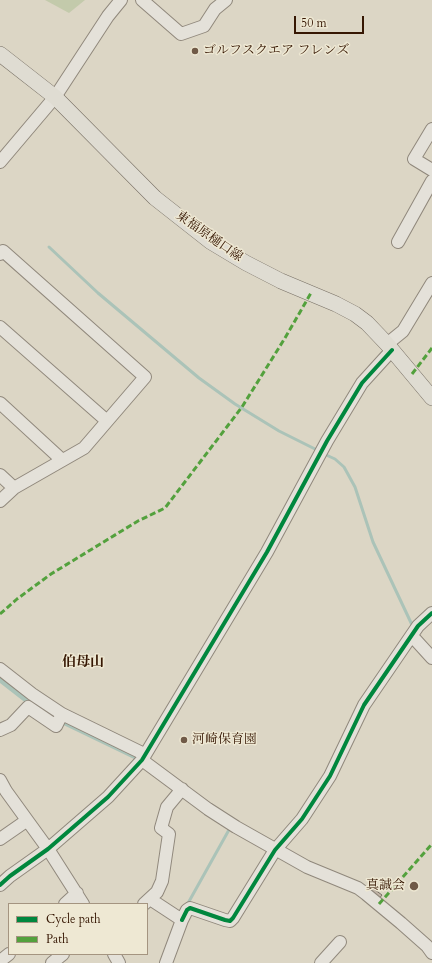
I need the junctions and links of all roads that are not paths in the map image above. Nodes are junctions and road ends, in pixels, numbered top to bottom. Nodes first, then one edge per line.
1 (121, 0) edge
2 (142, 0) edge
3 (226, 0) edge
4 (0, 54) edge
5 (55, 97) junction
6 (432, 129) edge
7 (2, 155) edge
8 (432, 170) edge
9 (432, 181) edge
10 (398, 242) dead end
11 (1, 251) edge
12 (432, 283) edge
13 (0, 326) edge
14 (390, 347) junction
15 (432, 398) edge
16 (0, 403) edge
17 (107, 421) junction
18 (62, 460) junction
19 (0, 475) edge
20 (14, 488) junction
21 (0, 501) edge
22 (432, 613) edge
23 (412, 636) junction
24 (432, 658) edge
25 (0, 669) edge
26 (60, 718) junction
27 (0, 730) edge
28 (143, 757) junction
29 (0, 780) edge
30 (182, 789) junction
31 (26, 821) junction
32 (0, 839) edge
33 (48, 849) junction
34 (275, 850) junction
35 (0, 885) edge
36 (77, 893) junction
37 (147, 901) edge
38 (66, 903) edge
39 (82, 903) edge
40 (182, 920) junction
41 (340, 942) dead end
42 (432, 953) edge
43 (8, 955) edge
44 (62, 955) edge
45 (0, 961) edge
46 (52, 963) edge
47 (166, 963) edge
48 (320, 963) edge

1 - 5 street
2 - 3 street
4 - 5 main road, 東福原樋口線
5 - 7 street
5 - 14 main road, 東福原樋口線
6 - 8 street
9 - 10 street
11 - 17 street
12 - 14 street
13 - 17 street
14 - 15 main road, 東福原樋口線
14 - 28 street
16 - 18 street
17 - 18 street
18 - 20 street
19 - 20 street
20 - 21 street
22 - 23 street
23 - 24 street
23 - 34 street
25 - 26 street
26 - 27 street
26 - 28 street
28 - 30 street
28 - 33 street
29 - 31 street
30 - 34 street
30 - 37 street
31 - 32 street
31 - 33 street
33 - 35 street
33 - 36 street
34 - 40 street
34 - 42 street
36 - 38 street
36 - 39 street
37 - 40 street
40 - 47 street
41 - 48 street
43 - 45 street
44 - 46 street

